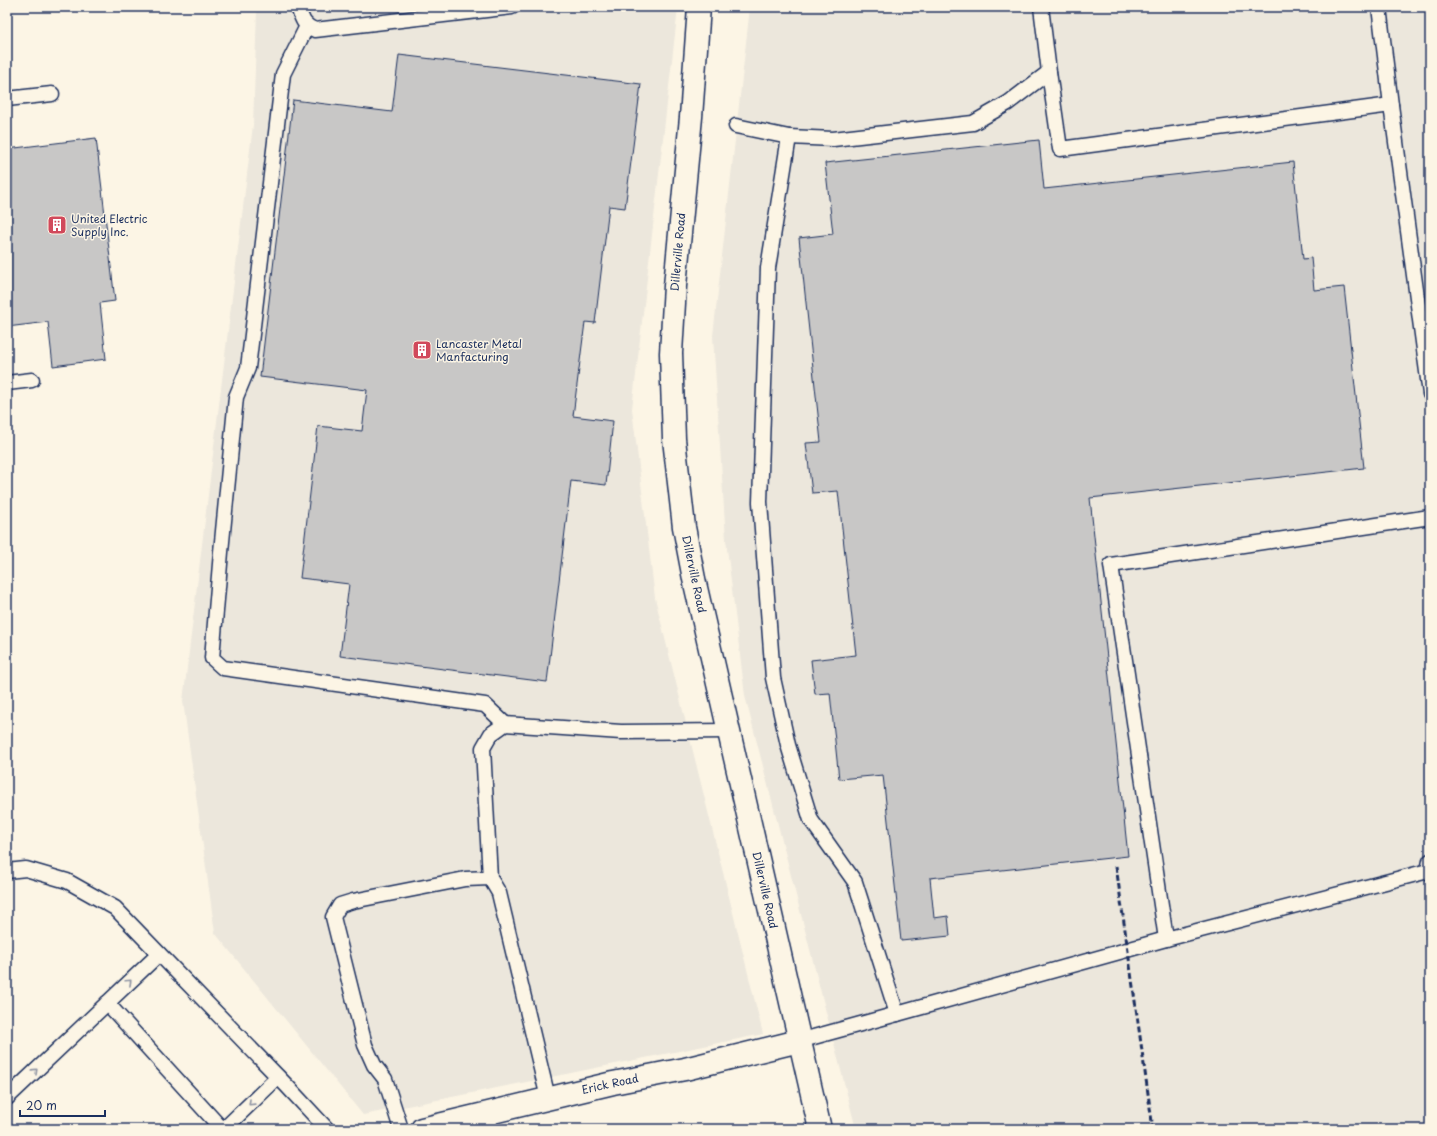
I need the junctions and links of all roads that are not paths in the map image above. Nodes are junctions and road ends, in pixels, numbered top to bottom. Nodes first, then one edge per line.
1 (298, 7) edge
2 (512, 7) edge
3 (699, 7) edge
4 (1041, 7) edge
5 (1379, 7) edge
6 (307, 26) junction
7 (1049, 72) junction
8 (52, 94) dead end
9 (7, 99) edge
10 (1391, 105) junction
11 (736, 126) dead end
12 (789, 137) junction
13 (32, 380) dead end
14 (7, 383) edge
15 (1430, 394) edge
16 (1430, 517) edge
17 (505, 724) junction
18 (729, 731) junction
19 (1430, 861) edge
20 (7, 871) edge
21 (490, 878) junction
22 (1166, 939) junction
23 (159, 954) junction
24 (107, 1003) junction
25 (897, 1014) junction
26 (798, 1041) junction
27 (278, 1077) junction
28 (7, 1098) edge
29 (548, 1098) junction
30 (489, 1121) edge
31 (223, 1129) edge
32 (327, 1129) edge
33 (401, 1129) edge
34 (422, 1129) edge
35 (820, 1129) edge

1 - 6 lane
2 - 6 lane
3 - 18 main road, Dillerville Road
4 - 7 lane
5 - 10 lane
6 - 17 lane
7 - 10 lane
7 - 12 lane
8 - 9 lane
10 - 15 lane
11 - 12 lane
12 - 25 lane
13 - 14 lane
16 - 22 lane
17 - 18 lane
17 - 21 lane
18 - 26 main road, Dillerville Road
19 - 22 lane
20 - 23 lane
21 - 29 lane
21 - 33 lane
22 - 25 lane
24 -> 23 lane
23 - 27 lane
28 -> 24 lane
24 - 31 lane
25 - 26 lane
26 - 29 main road, Erick Road
26 - 35 main road, Dillerville Road
27 -> 31 lane
27 - 32 lane
29 - 30 main road, Erick Road
30 - 34 main road, Erick Road

